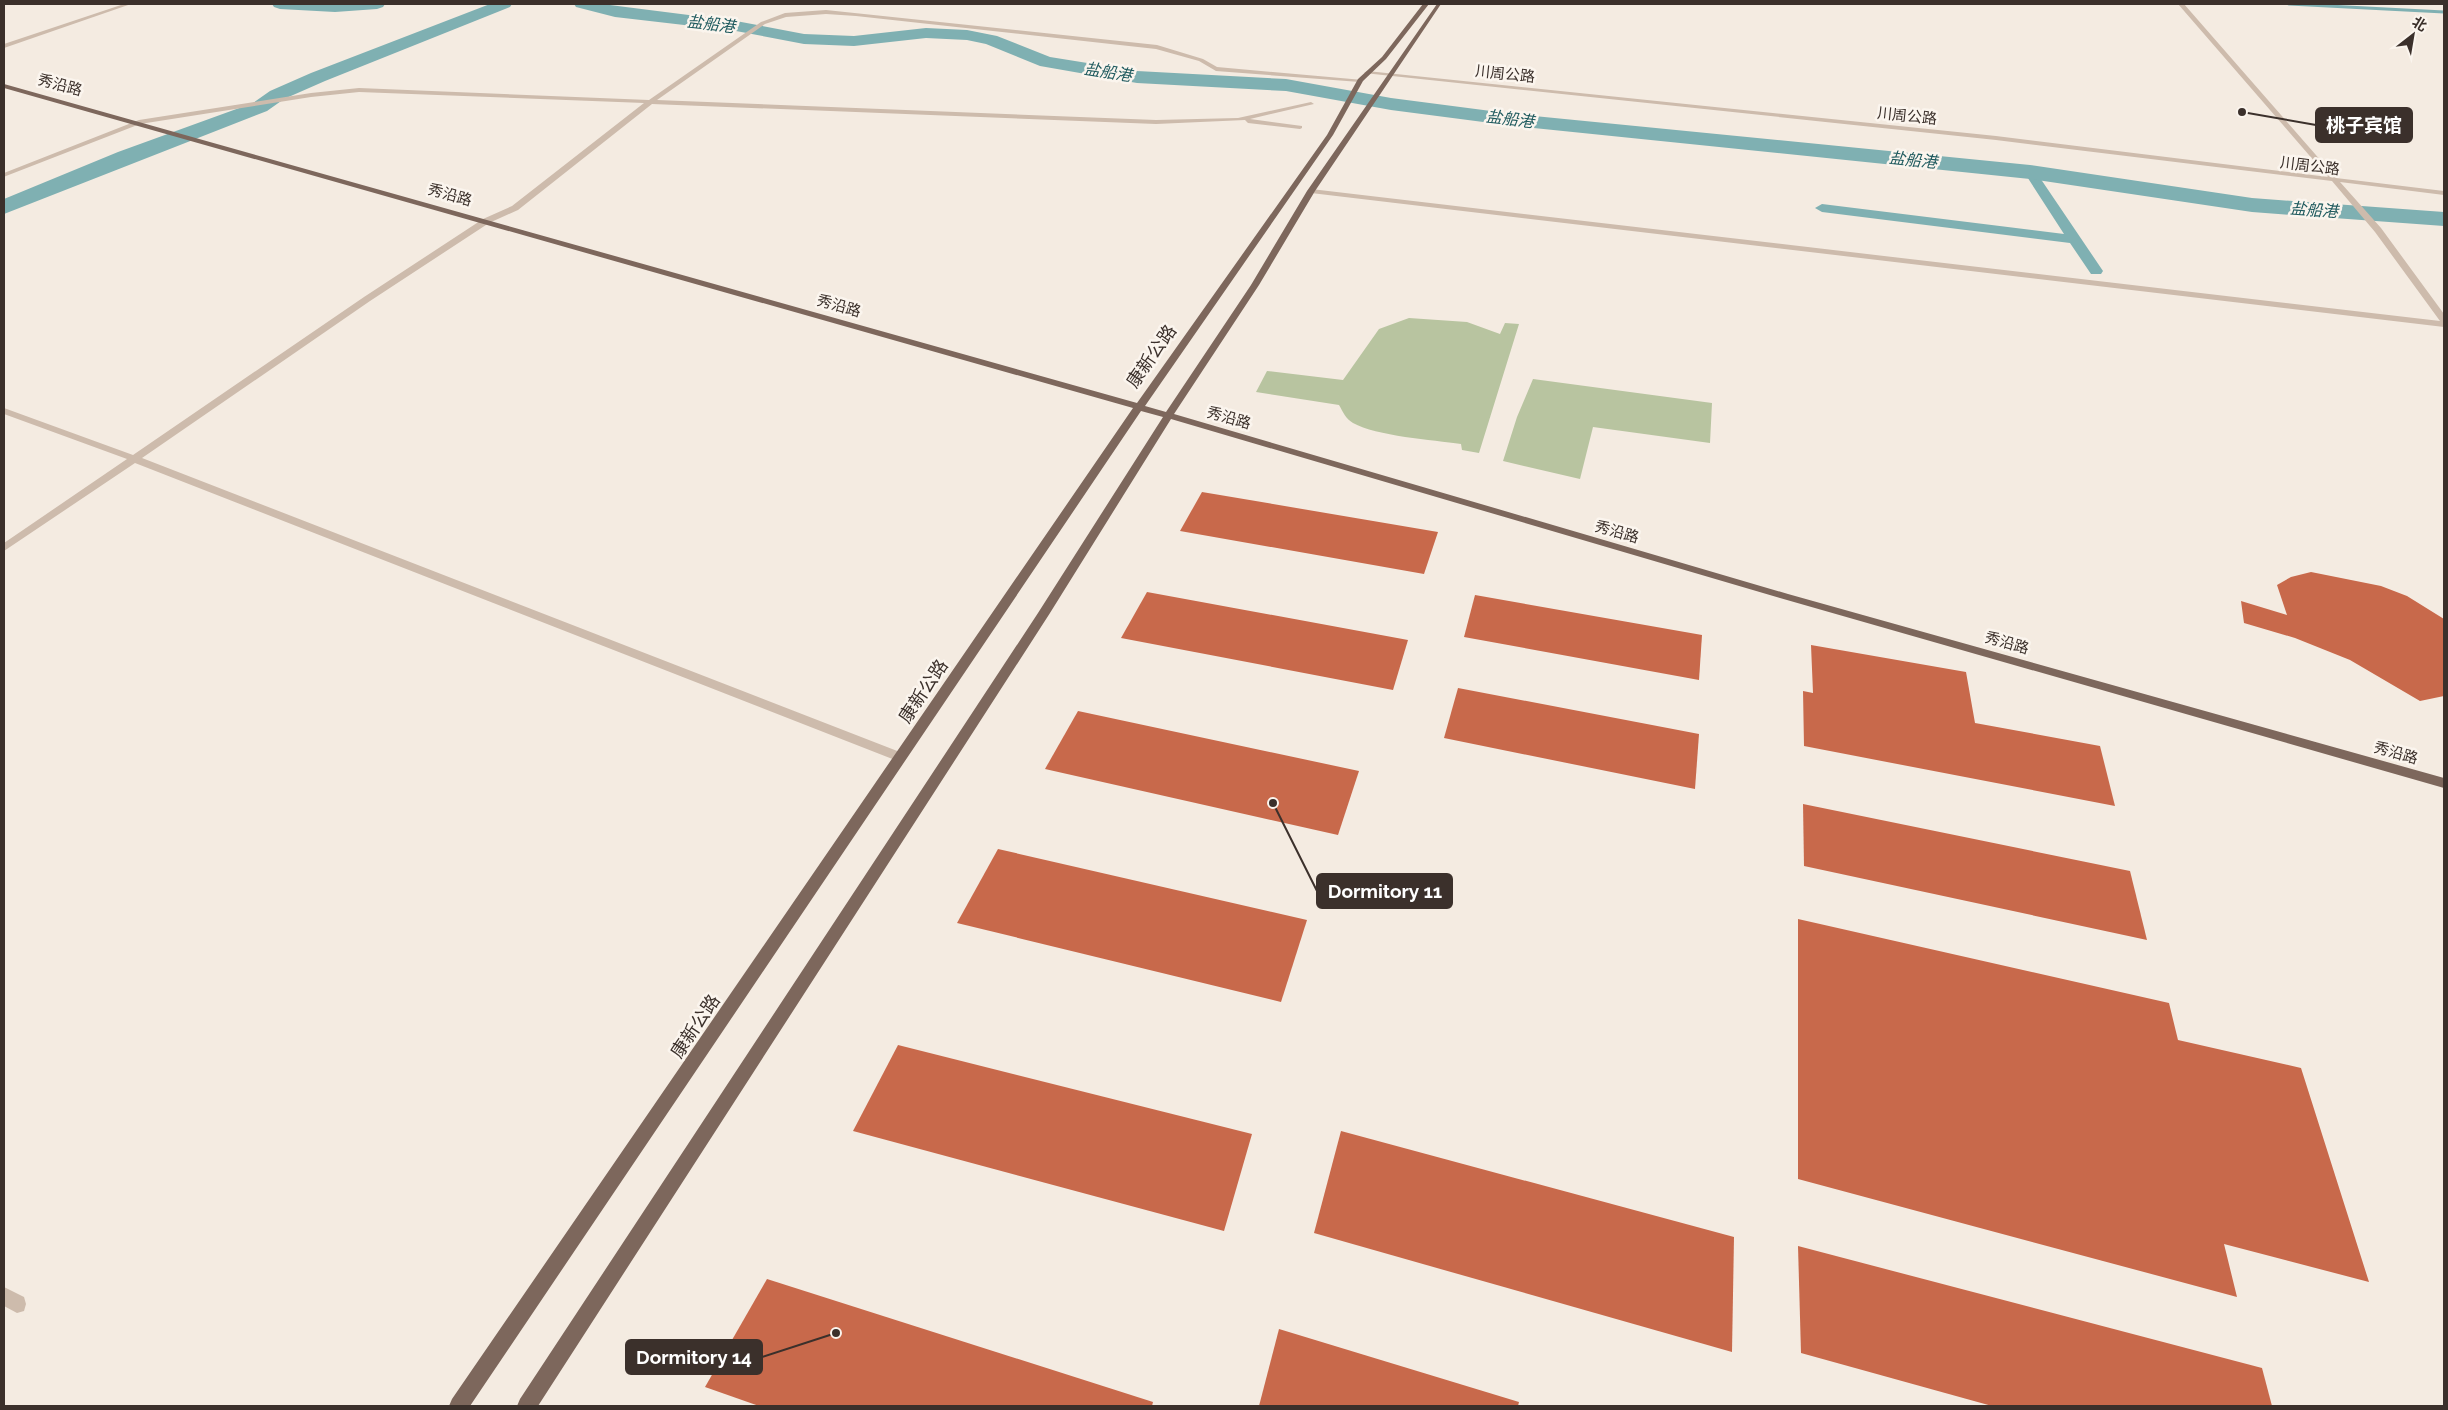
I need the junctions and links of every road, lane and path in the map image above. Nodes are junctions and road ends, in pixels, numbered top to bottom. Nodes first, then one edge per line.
1 (128, 4) edge
2 (1426, 4) edge
3 (1439, 4) edge
4 (2181, 4) edge
5 (4, 46) edge
6 (1367, 73) junction
7 (1390, 75) junction
8 (1359, 82) junction
9 (4, 86) edge
10 (650, 102) junction
11 (1311, 104) dead end
12 (1238, 120) junction
13 (139, 122) junction
14 (1300, 128) dead end
15 (4, 175) edge
16 (2336, 182) junction
17 (1311, 191) junction
18 (2444, 193) edge
19 (486, 221) junction
20 (2444, 320) edge
21 (2444, 324) edge
22 (1139, 407) junction
23 (4, 411) edge
24 (1168, 416) junction
25 (132, 458) junction
26 (4, 548) edge
27 (900, 757) junction
28 (2444, 783) edge
29 (459, 1406) edge
30 (527, 1406) edge

1 - 5 street
2 - 6 main road, 康新公路
3 - 7 main road
4 - 16 street
6 - 7 street, 川周公路
6 - 8 main road, 康新公路
7 - 16 street, 川周公路
7 - 17 main road
8 - 10 street
8 - 22 main road, 康新公路
9 - 13 main road, 秀沿路
10 - 12 street
10 - 13 street
10 - 19 street
11 - 12 street
12 - 14 street
13 - 15 street
13 - 19 main road, 秀沿路
16 - 18 street, 川周公路
16 - 20 street
17 - 21 street
17 - 24 main road
19 - 22 main road, 秀沿路
19 - 25 street
22 - 24 main road, 秀沿路
22 - 27 main road, 康新公路
23 - 25 street
24 - 28 main road, 秀沿路
24 - 30 main road
25 - 26 street
25 - 27 street
27 - 29 main road, 康新公路

